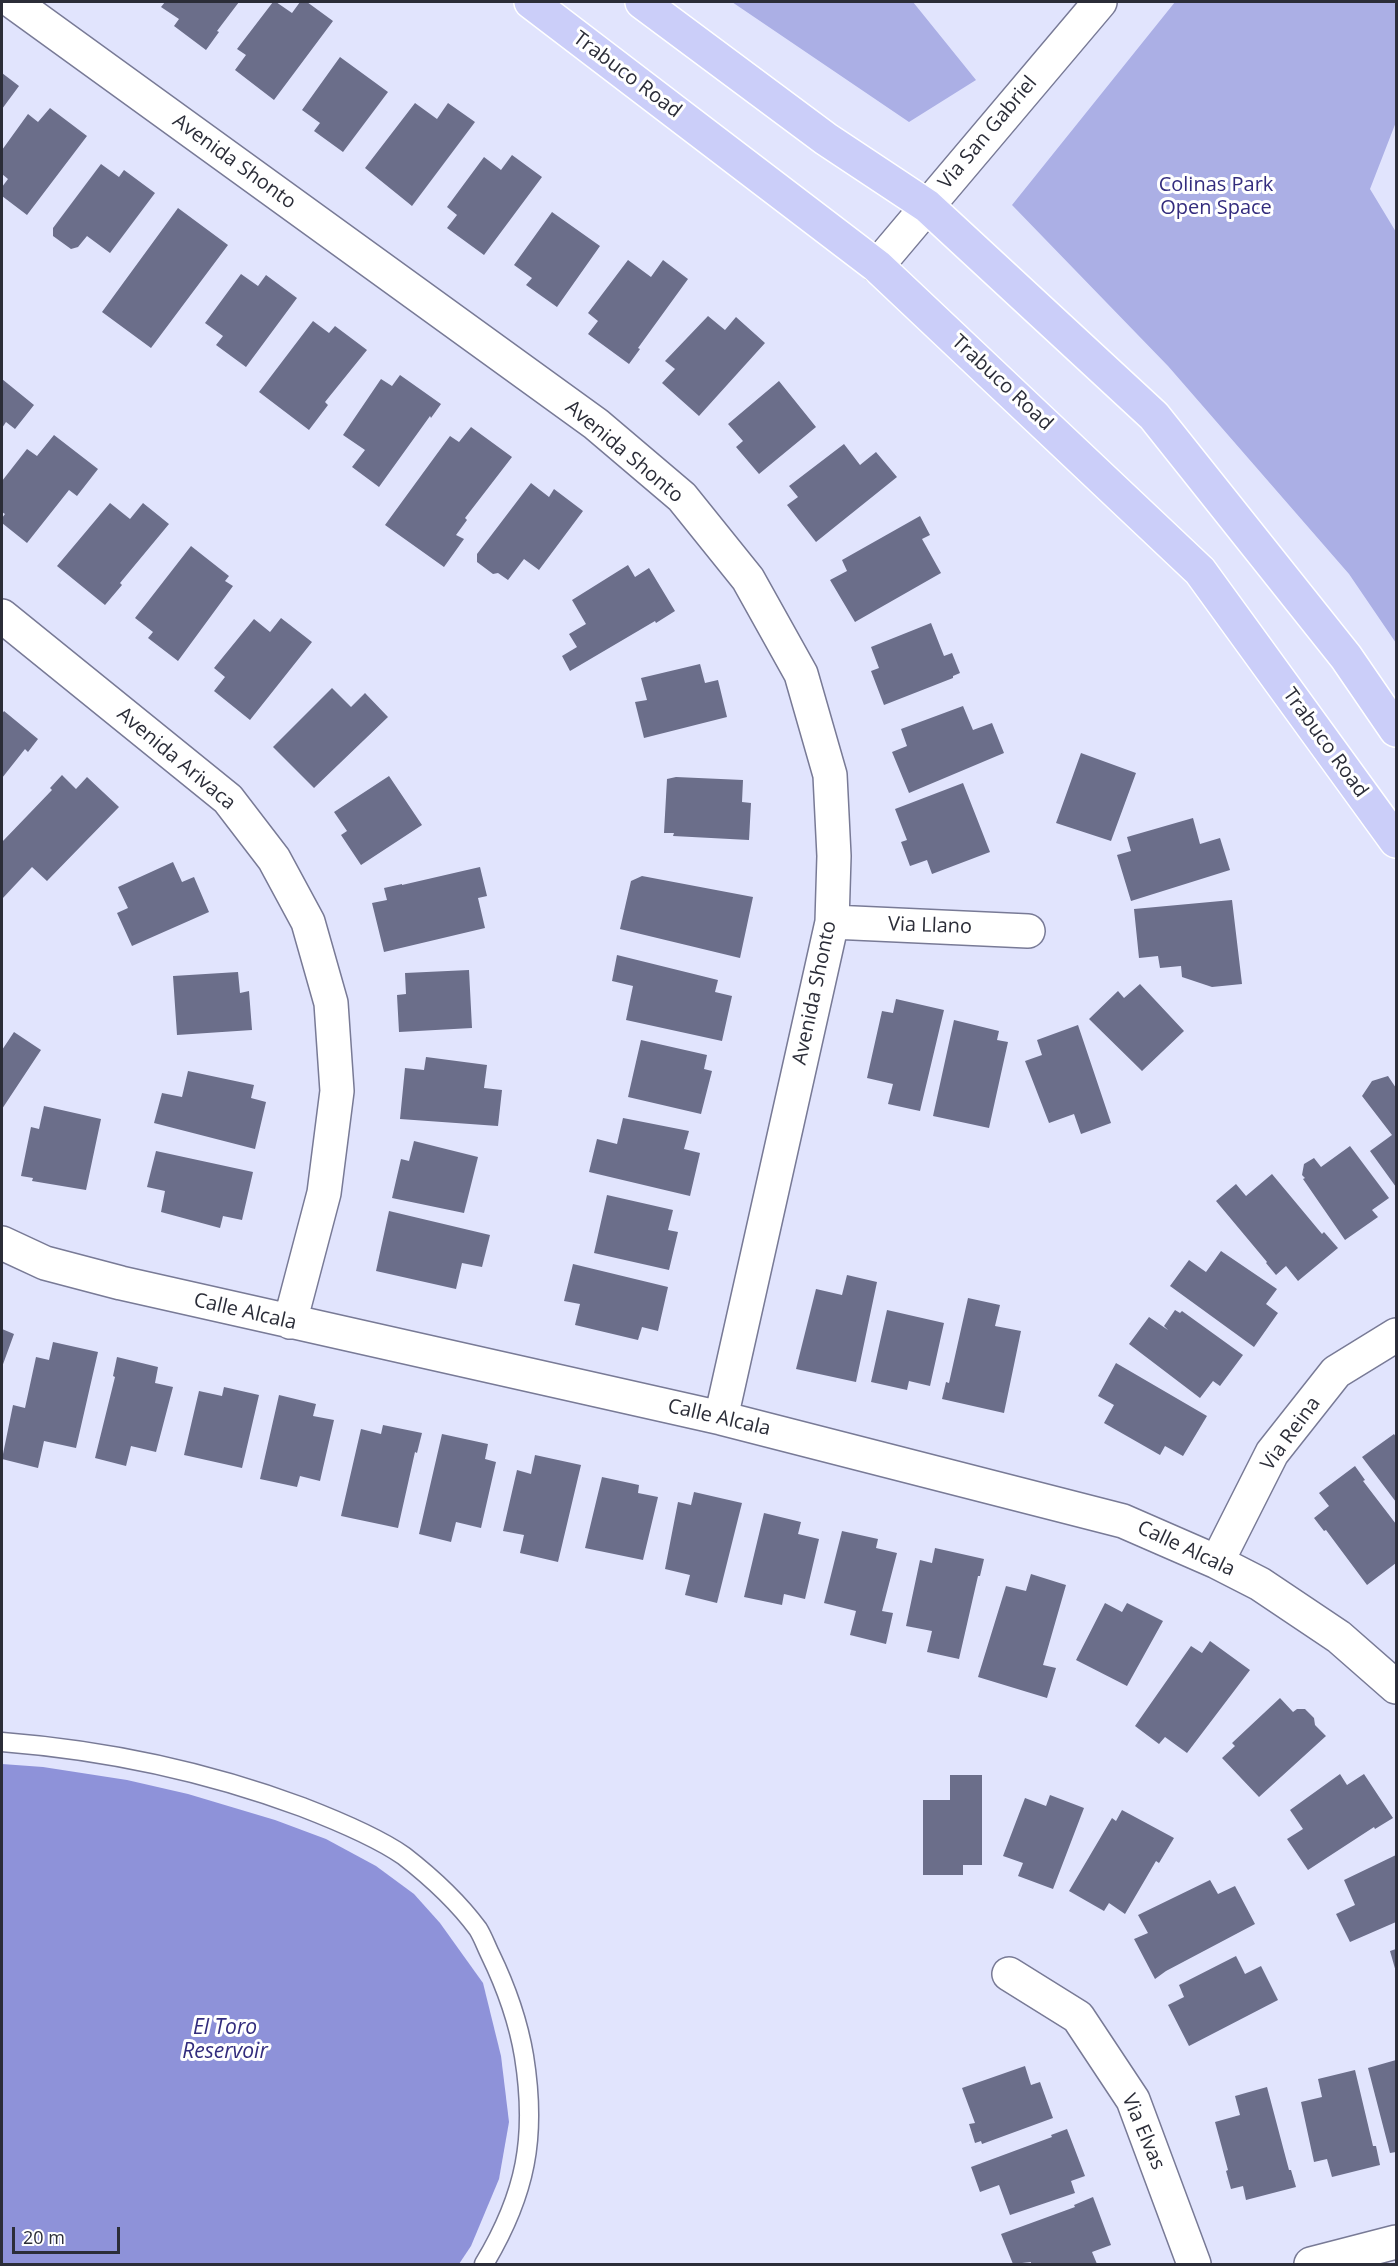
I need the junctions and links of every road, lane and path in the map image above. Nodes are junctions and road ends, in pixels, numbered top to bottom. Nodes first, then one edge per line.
1 (13, 2) edge
2 (531, 2) edge
3 (642, 2) edge
4 (1100, 2) edge
5 (927, 206) junction
6 (877, 266) junction
7 (2, 616) edge
8 (1396, 730) edge
9 (1396, 841) edge
10 (832, 922) junction
11 (1028, 931) dead end
12 (2, 1243) edge
13 (290, 1322) junction
14 (1396, 1335) edge
15 (721, 1418) junction
16 (1217, 1562) junction
17 (1396, 1687) edge
18 (2, 1742) edge
19 (1010, 1974) dead end
20 (1396, 2242) edge
21 (484, 2265) edge
22 (1194, 2265) edge
23 (1311, 2265) edge

1 - 10 street, Avenida Shonto
2 - 6 main road, Trabuco Road
3 - 5 main road
4 - 5 street, Via San Gabriel
5 - 6 street, Via San Gabriel
5 - 8 main road
6 - 9 main road, Trabuco Road
7 - 13 street, Avenida Arivaca
10 - 11 street, Via Llano
10 - 15 street, Avenida Shonto
12 - 13 street, Calle Alcala
13 - 15 street, Calle Alcala
14 - 16 street, Via Reina
15 - 16 street, Calle Alcala
16 - 17 street, Calle Alcala
18 - 21 lane
19 - 22 street, Via Elvas
20 - 23 street

